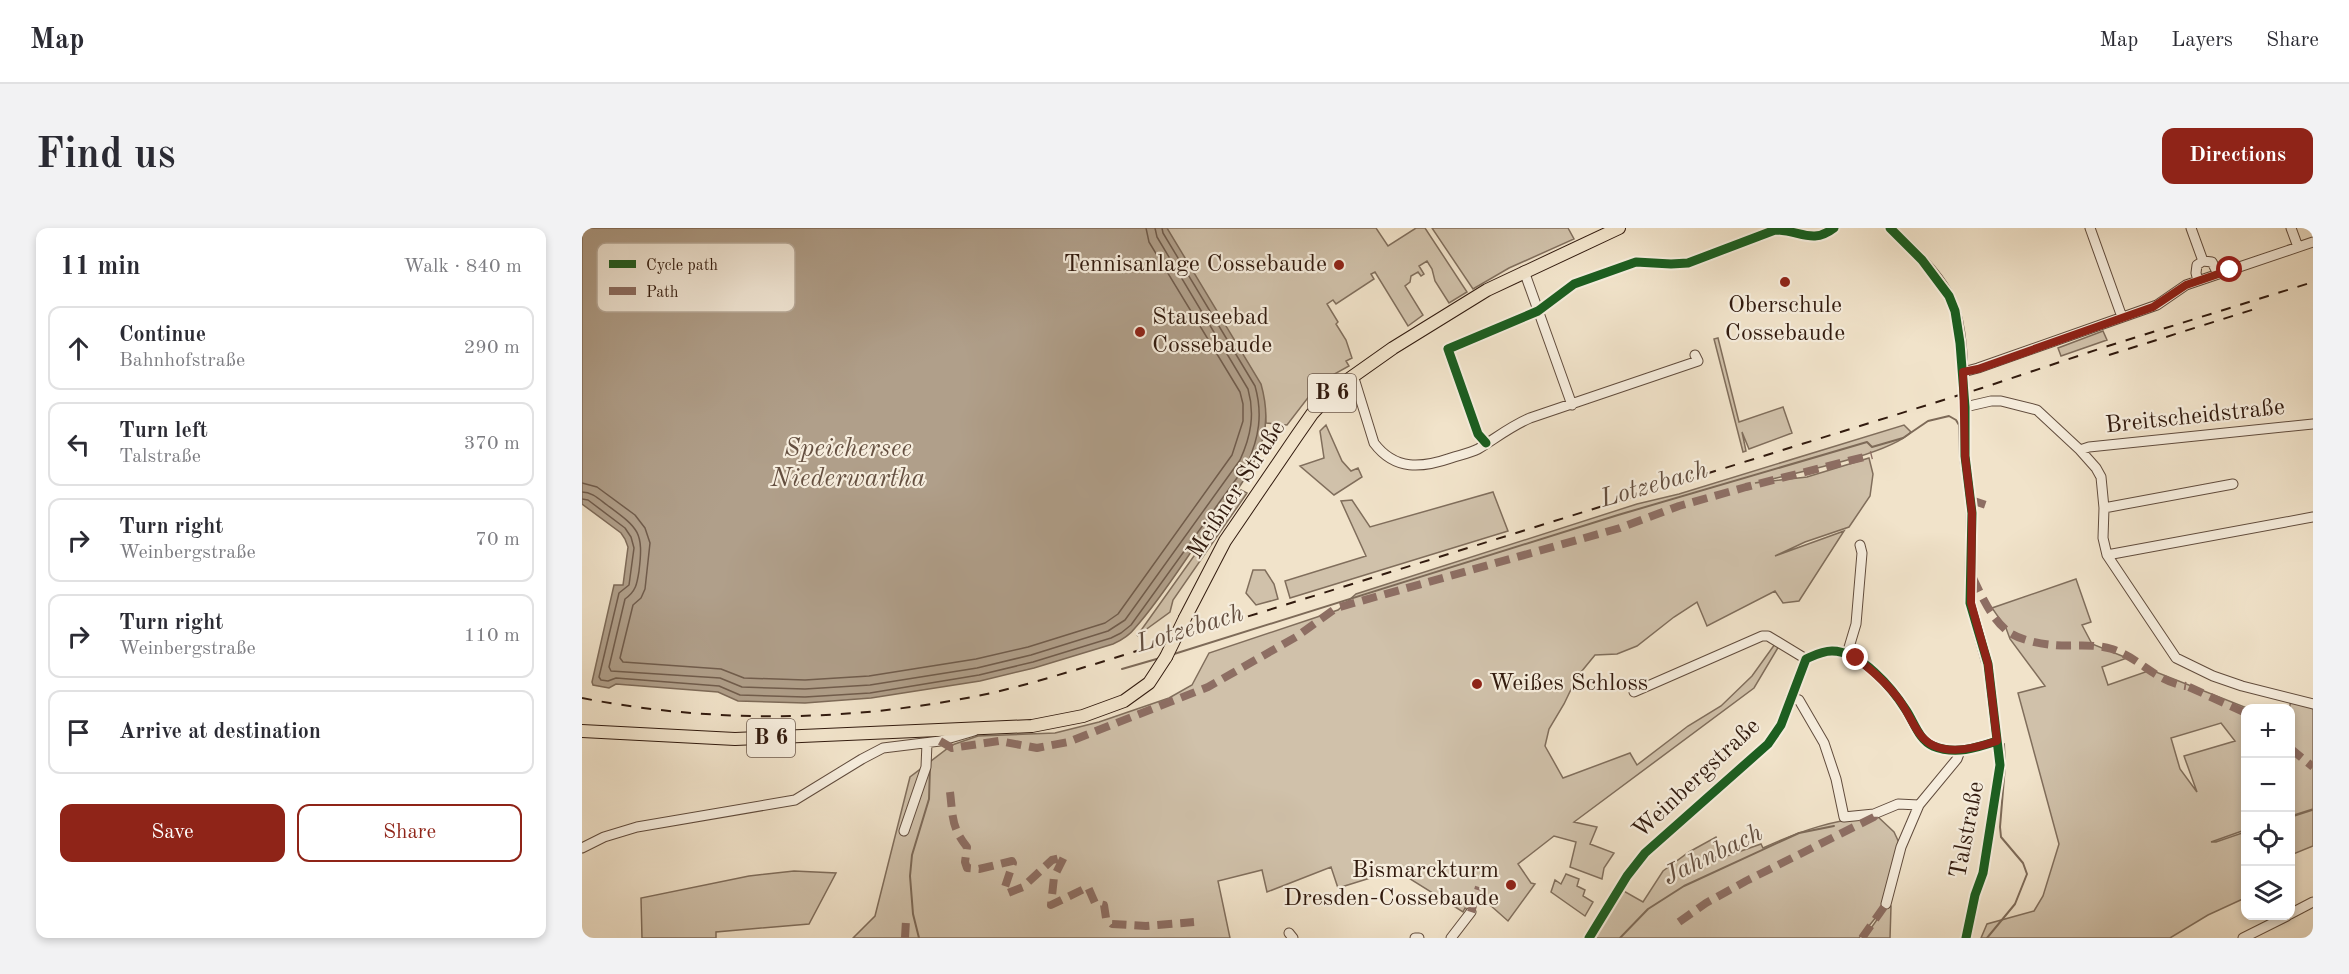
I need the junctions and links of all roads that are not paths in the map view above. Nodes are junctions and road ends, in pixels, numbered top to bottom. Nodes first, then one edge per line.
1 (1619, 228) edge
2 (1834, 228) edge
3 (1890, 228) edge
4 (2090, 228) edge
5 (2191, 228) edge
6 (2291, 228) edge
7 (2313, 242) edge
8 (2298, 247) junction
9 (2203, 261) junction
10 (1524, 271) junction
11 (2218, 274) junction
12 (2198, 281) junction
13 (1538, 310) junction
14 (2122, 317) junction
15 (1695, 355) dead end
16 (1963, 372) junction
17 (1353, 375) junction
18 (1572, 405) junction
19 (1965, 405) junction
20 (2313, 424) edge
21 (1486, 443) junction
22 (2080, 450) junction
23 (2233, 484) dead end
24 (2104, 508) junction
25 (2313, 517) edge
26 (1860, 545) dead end
27 (2107, 555) junction
28 (1847, 654) junction
29 (1806, 659) junction
30 (1634, 692) dead end
31 (1791, 697) junction
32 (2313, 704) edge
33 (975, 729) junction
34 (583, 731) edge
35 (1997, 741) junction
36 (927, 743) junction
37 (1960, 750) junction
38 (1920, 805) junction
39 (904, 831) dead end
40 (582, 848) edge
41 (2313, 902) edge
42 (1886, 904) dead end
43 (1471, 912) dead end
44 (2295, 912) edge
45 (2279, 920) edge
46 (1451, 938) edge
47 (1589, 938) edge
48 (1966, 938) edge
49 (2243, 938) edge

1 - 10 main road, Meißner Straße / B 6
2 - 13 street
3 - 16 street, Talstraße
4 - 14 street
5 - 9 street
6 - 8 street
7 - 8 street
8 - 11 street
9 - 11 street
9 - 12 street
10 - 13 street
10 - 17 main road, Meißner Straße / B 6
11 - 12 street
12 - 14 street
13 - 18 street
13 - 21 street
14 - 16 street
15 - 18 street
16 - 19 street, Talstraße, bridge
17 - 21 street
17 - 33 main road, Meißner Straße / B 6, bridge
18 - 21 street
19 - 22 street
19 - 35 street, Talstraße
20 - 22 street, Breitscheidstraße
22 - 24 street
23 - 24 street
24 - 27 street
25 - 27 street
26 - 28 street
27 - 32 street
28 - 29 street
28 - 37 street
29 - 30 street
29 - 31 street, Weinbergstraße
31 - 38 street
31 - 47 street, Weinbergstraße
33 - 34 main road, B 6
33 - 36 street
35 - 37 street
35 - 48 street, Talstraße
36 - 39 street
36 - 40 street
37 - 38 street
38 - 42 street
41 - 44 street
43 - 46 street
45 - 49 street

